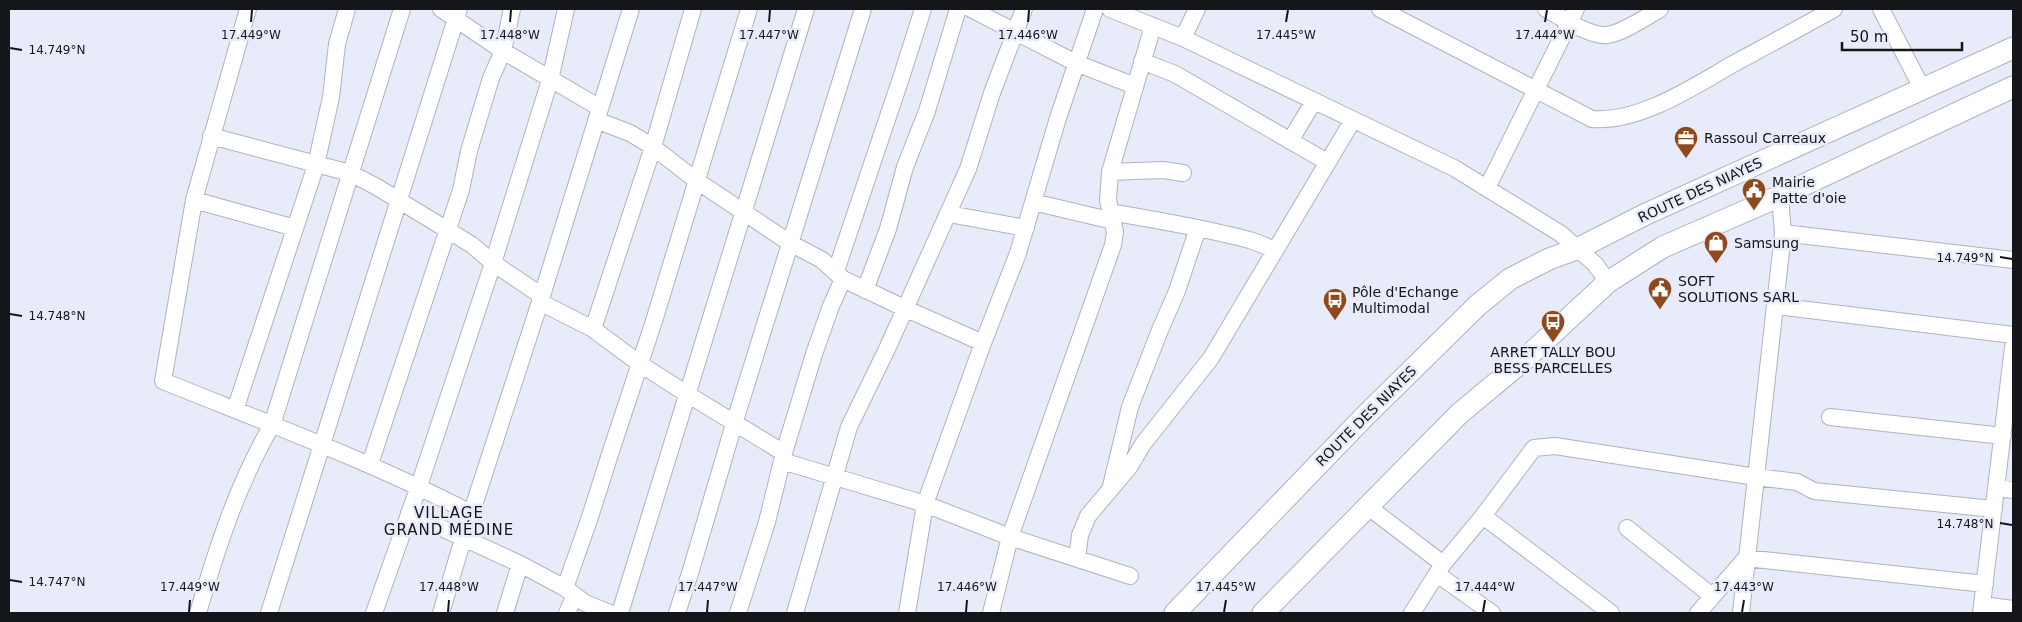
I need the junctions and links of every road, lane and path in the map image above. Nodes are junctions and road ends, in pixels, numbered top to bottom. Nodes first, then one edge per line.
1 (248, 9) edge
2 (347, 9) edge
3 (402, 9) edge
4 (441, 9) edge
5 (512, 9) edge
6 (566, 9) edge
7 (631, 9) edge
8 (693, 9) edge
9 (750, 9) edge
10 (806, 9) edge
11 (863, 9) edge
12 (923, 9) edge
13 (958, 9) edge
14 (971, 9) edge
15 (1024, 9) edge
16 (1095, 9) edge
17 (1110, 9) edge
18 (1197, 9) edge
19 (1380, 9) edge
20 (1546, 9) edge
21 (1660, 9) edge
22 (1834, 9) edge
23 (1881, 9) edge
24 (457, 13) edge
25 (1572, 15) edge
26 (1153, 26) junction
27 (1017, 31) junction
28 (1182, 38) junction
29 (2013, 48) edge
30 (503, 51) junction
31 (1142, 61) junction
32 (1076, 64) junction
33 (550, 80) junction
34 (1135, 86) junction
35 (2013, 87) edge
36 (1535, 90) junction
37 (1924, 90) junction
38 (1314, 101) junction
39 (598, 114) junction
40 (1353, 120) junction
41 (211, 136) junction
42 (1290, 142) junction
43 (652, 147) junction
44 (1327, 162) junction
45 (316, 165) junction
46 (1110, 172) junction
47 (350, 173) junction
48 (1183, 173) dead end
49 (697, 181) junction
50 (1487, 188) junction
51 (1780, 196) junction
52 (194, 200) junction
53 (399, 201) junction
54 (1033, 202) junction
55 (744, 213) junction
56 (949, 214) junction
57 (1111, 217) junction
58 (295, 228) junction
59 (1026, 228) junction
60 (1198, 228) junction
61 (447, 231) junction
62 (1783, 233) junction
63 (790, 242) junction
64 (1579, 248) junction
65 (1275, 251) junction
66 (2013, 260) edge
67 (493, 263) junction
68 (840, 275) junction
69 (1608, 282) junction
70 (865, 290) junction
71 (541, 299) junction
72 (1776, 306) junction
73 (904, 308) junction
74 (593, 329) junction
75 (2013, 335) edge
76 (983, 343) junction
77 (2013, 348) edge
78 (640, 364) junction
79 (2012, 373) edge
80 (687, 394) junction
81 (235, 410) junction
82 (1830, 417) dead end
83 (272, 424) junction
84 (734, 424) junction
85 (2002, 436) junction
86 (320, 445) junction
87 (783, 457) junction
88 (370, 464) junction
89 (834, 476) junction
90 (1756, 477) junction
91 (419, 486) junction
92 (1110, 488) junction
93 (1996, 488) junction
94 (2013, 490) edge
95 (925, 504) junction
96 (1367, 506) junction
97 (1994, 509) junction
98 (409, 513) junction
99 (471, 513) junction
100 (1483, 516) junction
101 (1627, 528) dead end
102 (1010, 537) junction
103 (463, 538) junction
104 (1077, 558) junction
105 (1746, 558) junction
106 (520, 564) junction
107 (1440, 569) junction
108 (1130, 576) dead end
109 (1985, 584) junction
110 (570, 592) junction
111 (1712, 596) junction
112 (1982, 609) edge
113 (2013, 609) edge
114 (198, 613) edge
115 (268, 613) edge
116 (374, 613) edge
117 (441, 613) edge
118 (505, 613) edge
119 (567, 613) edge
120 (610, 613) edge
121 (620, 613) edge
122 (677, 613) edge
123 (738, 613) edge
124 (795, 613) edge
125 (907, 613) edge
126 (991, 613) edge
127 (1175, 613) edge
128 (1263, 613) edge
129 (1412, 613) edge
130 (1492, 613) edge
131 (1611, 613) edge
132 (1698, 613) edge
133 (1741, 613) edge

1 - 41 street
2 - 45 street
3 - 47 street
4 - 24 street
5 - 30 street
6 - 33 street
7 - 39 street
8 - 43 street
9 - 49 street
10 - 55 street
11 - 63 street
12 - 68 street
13 - 70 street
14 - 27 street
15 - 27 street
16 - 32 street
17 - 26 street
18 - 28 street
19 - 36 street
20 - 25 street
21 - 25 street
22 - 36 street
23 - 37 street
24 - 30 street
24 - 53 street
25 - 36 street
26 - 28 street
26 - 31 street
27 - 32 street
27 - 56 street
28 - 38 street
29 - 37 main road, ROUTE DES NIAYES
30 - 33 street
30 - 61 street
31 - 34 street
31 - 42 street
32 - 34 street
32 - 54 street
33 - 39 street
33 - 67 street
34 - 46 street
35 - 51 main road
36 - 50 street
37 - 64 main road, ROUTE DES NIAYES
38 - 40 street
38 - 42 street
39 - 43 street
39 - 71 street
40 - 44 street
40 - 50 street
41 - 45 street
41 - 52 street
42 - 44 street
43 - 49 street
43 - 74 street
44 - 65 street
45 - 47 street
45 - 58 street
46 - 48 street
46 - 57 street
47 - 53 street
47 - 83 street
49 - 55 street
49 - 78 street
50 - 64 street
51 - 62 street
51 - 69 main road
52 - 58 street
52 - 81 street
53 - 61 street
53 - 86 street
54 - 57 street
54 - 59 street
55 - 63 street
55 - 80 street
56 - 59 street
56 - 73 street
57 - 60 street
57 - 102 street
58 - 81 street
59 - 76 street
60 - 65 street
60 - 92 street
61 - 67 street
61 - 88 street
62 - 66 street
62 - 72 street
63 - 68 street
63 - 84 street
64 - 69 street
64 - 127 main road, ROUTE DES NIAYES
65 - 92 street
67 - 71 street
67 - 91 street
68 - 70 street
68 - 87 street
69 - 96 main road
70 - 73 street
71 - 74 street
71 - 99 street
72 - 75 street
72 - 90 street
73 - 76 street
73 - 89 street
74 - 78 street
76 - 95 street
77 - 79 street
78 - 80 street
78 - 110 street
79 - 85 street
80 - 84 street
80 - 121 street
81 - 83 street
82 - 85 street
83 - 86 street
83 - 114 street
84 - 87 street
84 - 122 street
85 - 93 street
86 - 88 street
86 - 115 street
87 - 89 street
87 - 123 street
88 - 91 street
89 - 95 street
89 - 124 street
90 - 97 street
90 - 100 street
90 - 105 street
91 - 98 street
91 - 99 street
92 - 104 street
93 - 94 street
93 - 97 street
95 - 102 street
95 - 125 street
96 - 107 street
96 - 128 main road
97 - 109 street
98 - 103 street
98 - 116 street
99 - 103 street
100 - 107 street
100 - 131 street
101 - 111 street
102 - 104 street
102 - 126 street
103 - 106 street
103 - 117 street
104 - 108 street
105 - 109 street
105 - 111 street
105 - 133 street
106 - 110 street
106 - 118 street
107 - 129 street
107 - 130 street
109 - 112 street
110 - 119 street
110 - 120 street
111 - 132 street
112 - 113 street

